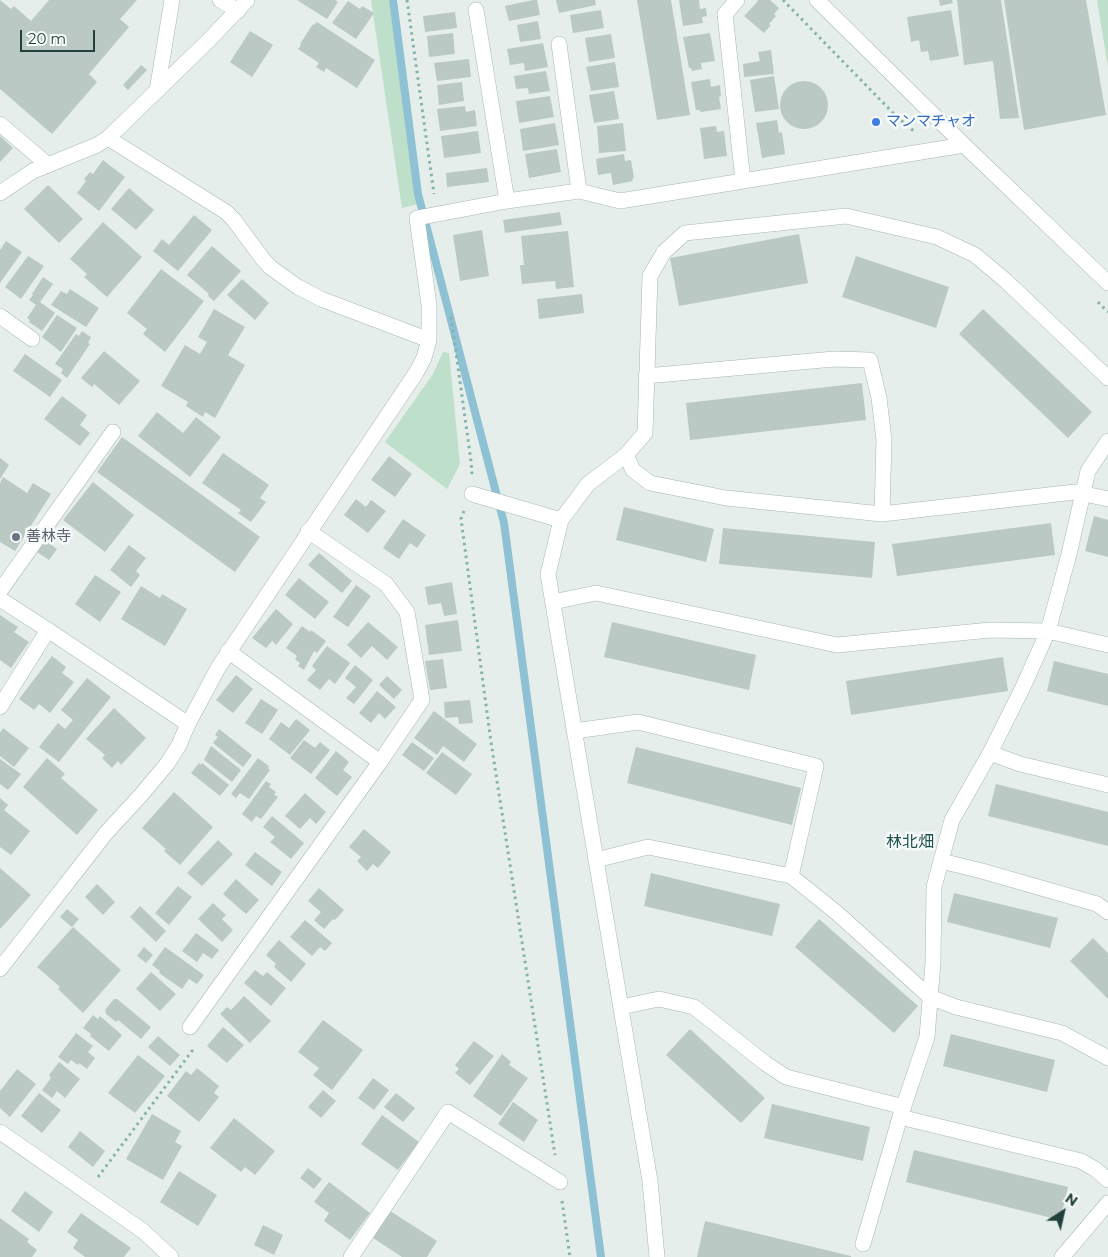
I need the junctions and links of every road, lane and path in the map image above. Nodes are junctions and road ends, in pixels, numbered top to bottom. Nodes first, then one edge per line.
1 (172, 0) edge
2 (220, 0) edge
3 (407, 0) edge
4 (737, 0) edge
5 (817, 0) edge
6 (242, 6) edge
7 (476, 10) dead end
8 (559, 44) dead end
9 (157, 92) junction
10 (0, 124) edge
11 (108, 138) junction
12 (964, 145) junction
13 (48, 165) junction
14 (743, 181) junction
15 (579, 191) junction
16 (0, 193) edge
17 (434, 197) dead end
18 (507, 201) junction
19 (1108, 283) edge
20 (450, 313) dead end
21 (0, 316) edge
22 (32, 339) dead end
23 (429, 340) junction
24 (646, 376) junction
25 (1108, 378) edge
26 (113, 432) dead end
27 (1108, 441) edge
28 (626, 455) junction
29 (472, 494) junction
30 (1082, 494) junction
31 (1108, 499) edge
32 (882, 514) junction
33 (561, 520) junction
34 (308, 531) junction
35 (0, 591) edge
36 (0, 599) edge
37 (553, 602) junction
38 (48, 630) junction
39 (1048, 631) junction
40 (1108, 645) edge
41 (228, 651) junction
42 (0, 707) edge
43 (188, 724) junction
44 (574, 731) junction
45 (990, 753) junction
46 (380, 762) junction
47 (1108, 785) edge
48 (596, 860) junction
49 (941, 861) junction
50 (791, 876) junction
51 (1108, 912) edge
52 (0, 969) edge
53 (930, 997) junction
54 (621, 1006) junction
55 (190, 1027) joint
56 (1108, 1058) edge
57 (902, 1112) junction
58 (0, 1132) edge
59 (1108, 1180) edge
60 (560, 1182) junction
61 (86, 1193) junction
62 (1106, 1207) edge
63 (864, 1244) dead end
64 (171, 1257) edge
65 (351, 1257) edge
66 (570, 1257) edge
67 (657, 1257) edge
68 (1062, 1257) edge

1 - 9 street
2 - 6 street
3 - 17 path
4 - 14 street
5 - 12 street
6 - 9 street
7 - 18 street
8 - 15 street
9 - 11 street
10 - 13 street
11 - 13 street
11 - 23 street
12 - 14 street
12 - 19 street
13 - 16 street
14 - 15 street
15 - 18 street
18 - 23 street
20 - 29 path
21 - 22 street
23 - 34 street
24 - 25 street
24 - 28 street
24 - 32 street
26 - 35 street
27 - 30 street
28 - 32 street
28 - 33 street
29 - 33 street
29 - 60 path
30 - 31 street
30 - 32 street
30 - 39 street
33 - 37 street
34 - 41 street
34 - 46 street
36 - 38 street
37 - 39 street
37 - 44 street
38 - 42 street
38 - 43 street
39 - 40 street
39 - 45 street
41 - 43 street
41 - 46 street
43 - 52 street
44 - 48 street
44 - 50 street
45 - 47 street
45 - 49 street
46 - 55 street
48 - 50 street
48 - 54 street
49 - 51 street
49 - 53 street
50 - 53 street
53 - 56 street
53 - 57 street
54 - 57 street
54 - 67 street
55 - 61 path
57 - 59 street
57 - 63 street
58 - 61 street
60 - 65 street
60 - 66 path
61 - 64 street
62 - 68 street

